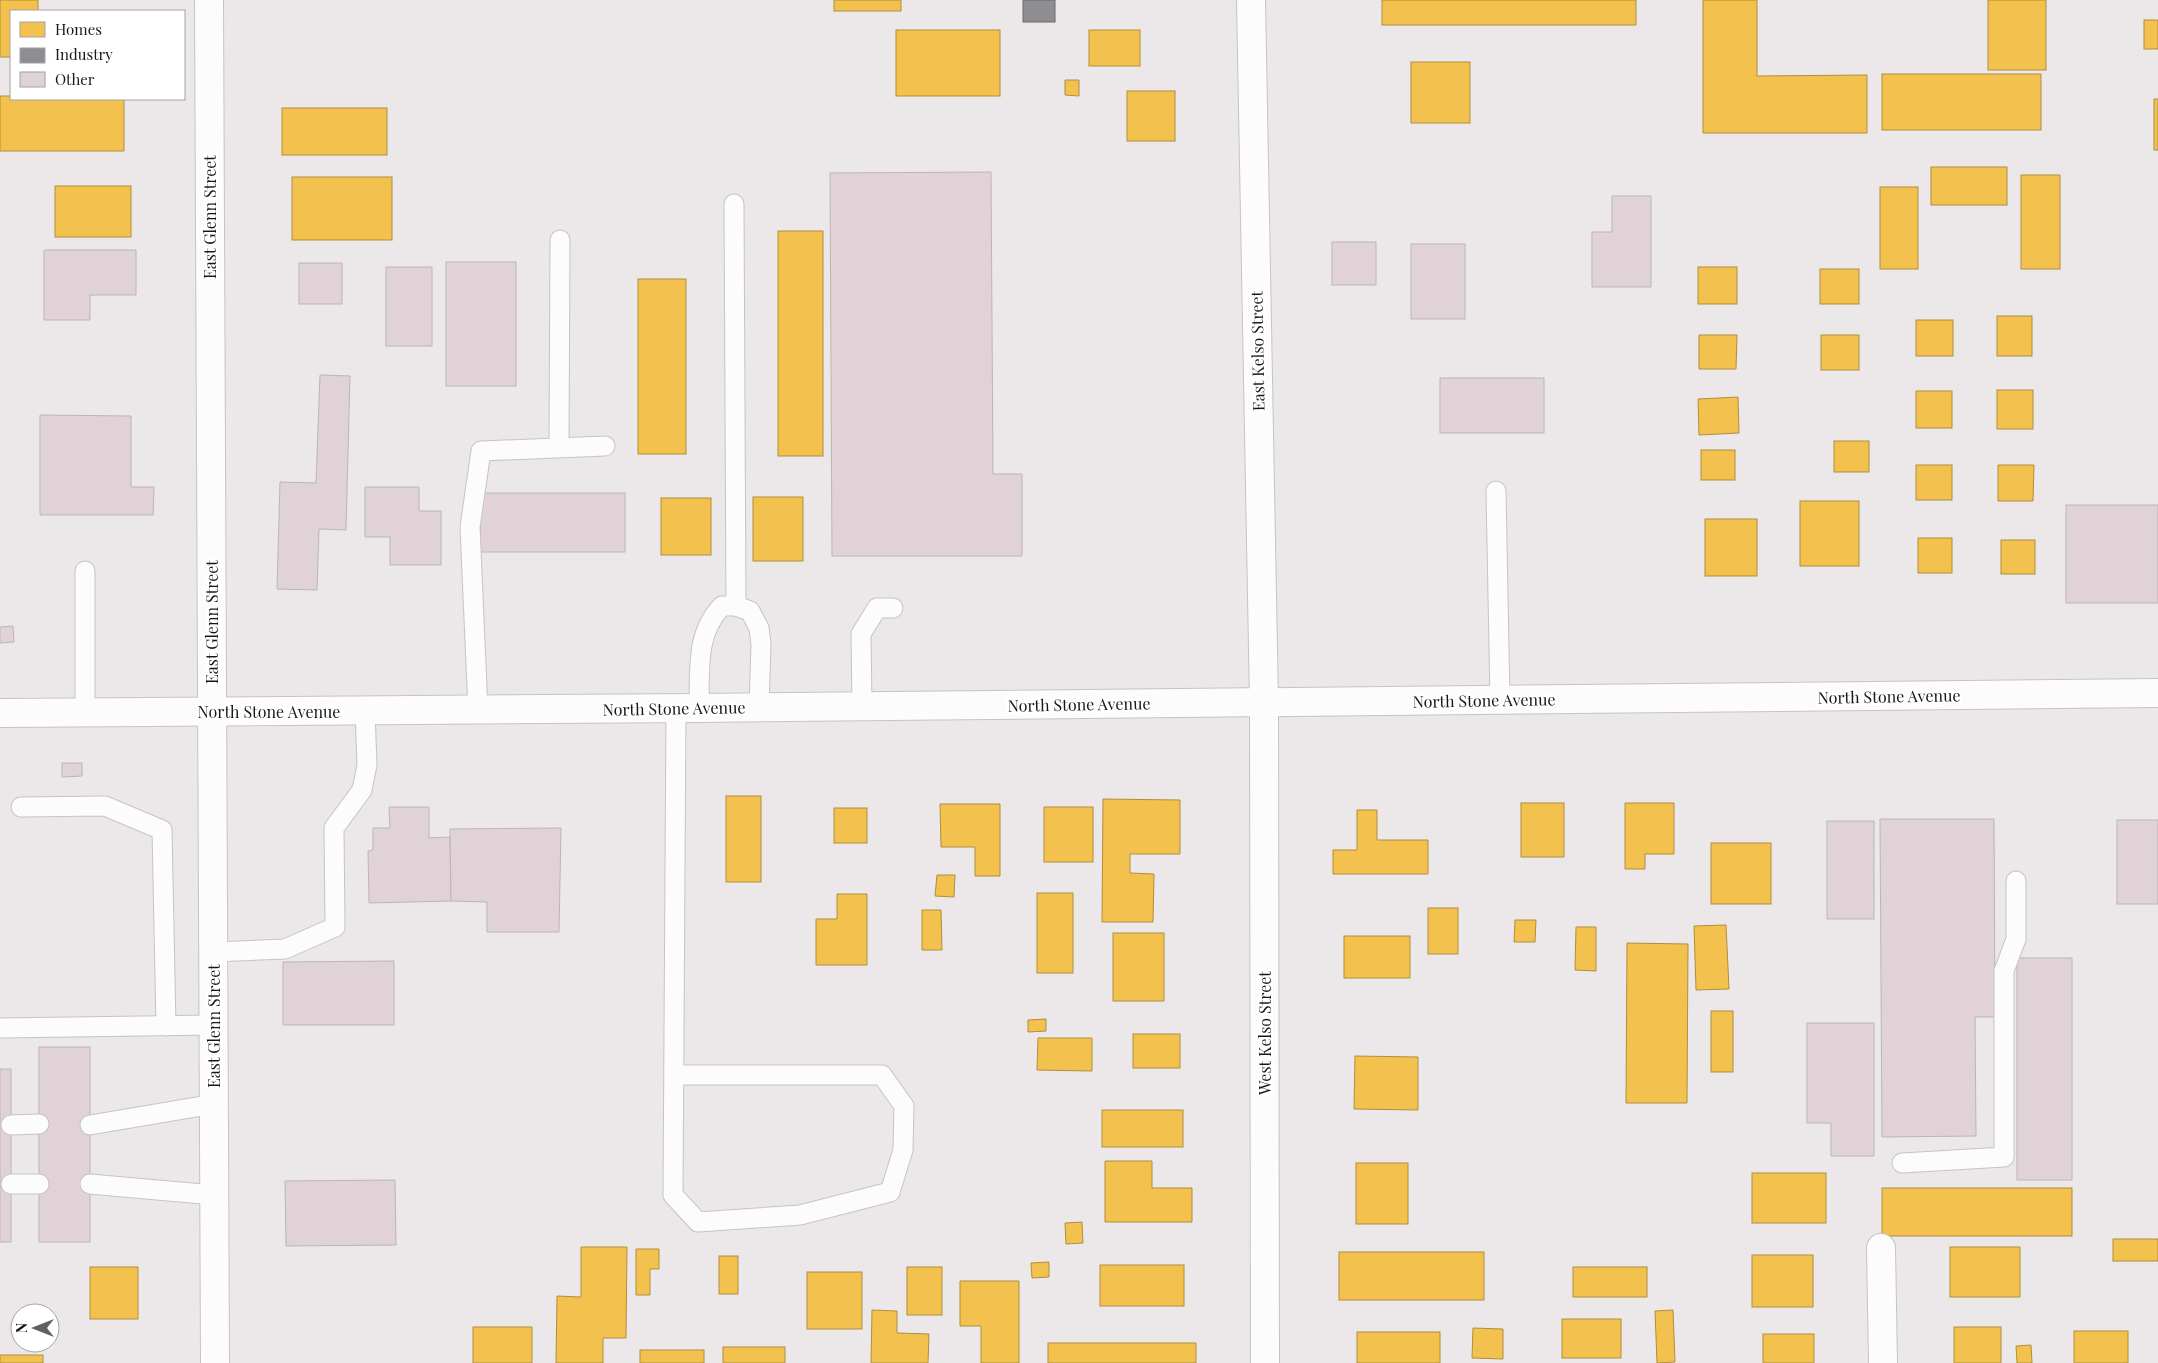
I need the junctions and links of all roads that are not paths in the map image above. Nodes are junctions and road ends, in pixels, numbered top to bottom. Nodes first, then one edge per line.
1 (209, 0) edge
2 (1251, 0) edge
3 (734, 204) dead end
4 (560, 240) dead end
5 (605, 446) dead end
6 (559, 448) junction
7 (1496, 491) dead end
8 (85, 571) dead end
9 (736, 606) junction
10 (893, 608) dead end
11 (2158, 692) edge
12 (1500, 700) junction
13 (1264, 703) junction
14 (862, 706) junction
15 (759, 707) junction
16 (687, 708) junction
17 (365, 710) junction
18 (478, 710) junction
19 (85, 712) junction
20 (212, 712) junction
21 (0, 713) edge
22 (20, 807) dead end
23 (2016, 881) dead end
24 (213, 952) junction
25 (213, 1025) junction
26 (166, 1026) junction
27 (0, 1028) edge
28 (674, 1075) junction
29 (214, 1104) junction
30 (39, 1124) dead end
31 (11, 1125) dead end
32 (90, 1125) dead end
33 (1902, 1163) dead end
34 (11, 1184) dead end
35 (39, 1184) dead end
36 (90, 1184) dead end
37 (214, 1195) junction
38 (1881, 1248) dead end
39 (215, 1363) edge
40 (1265, 1363) edge
41 (1883, 1363) edge

1 - 20 street, East Glenn Street
2 - 13 street, East Kelso Street
3 - 9 lane
4 - 6 lane
5 - 6 lane
6 - 18 lane
7 - 12 lane
8 - 19 lane
9 - 15 lane
9 - 16 lane
10 - 14 lane
11 - 12 street, North Stone Avenue
12 - 13 street, North Stone Avenue
13 - 14 street, North Stone Avenue
13 - 40 street, West Kelso Street
14 - 15 street, North Stone Avenue
15 - 16 street, North Stone Avenue
16 - 18 street, North Stone Avenue
16 - 28 lane
17 - 18 street, North Stone Avenue
17 - 20 street, North Stone Avenue
17 - 24 lane
19 - 20 street, North Stone Avenue
19 - 21 street, North Stone Avenue
20 - 24 street, East Glenn Street
22 - 26 lane
23 - 33 lane
24 - 25 street, East Glenn Street
25 - 26 lane
25 - 29 street, East Glenn Street
26 - 27 lane
28 - 28 lane
29 - 32 lane
29 - 37 street, East Glenn Street
30 - 31 lane
34 - 35 lane
36 - 37 lane
37 - 39 street, East Glenn Street
38 - 41 street

